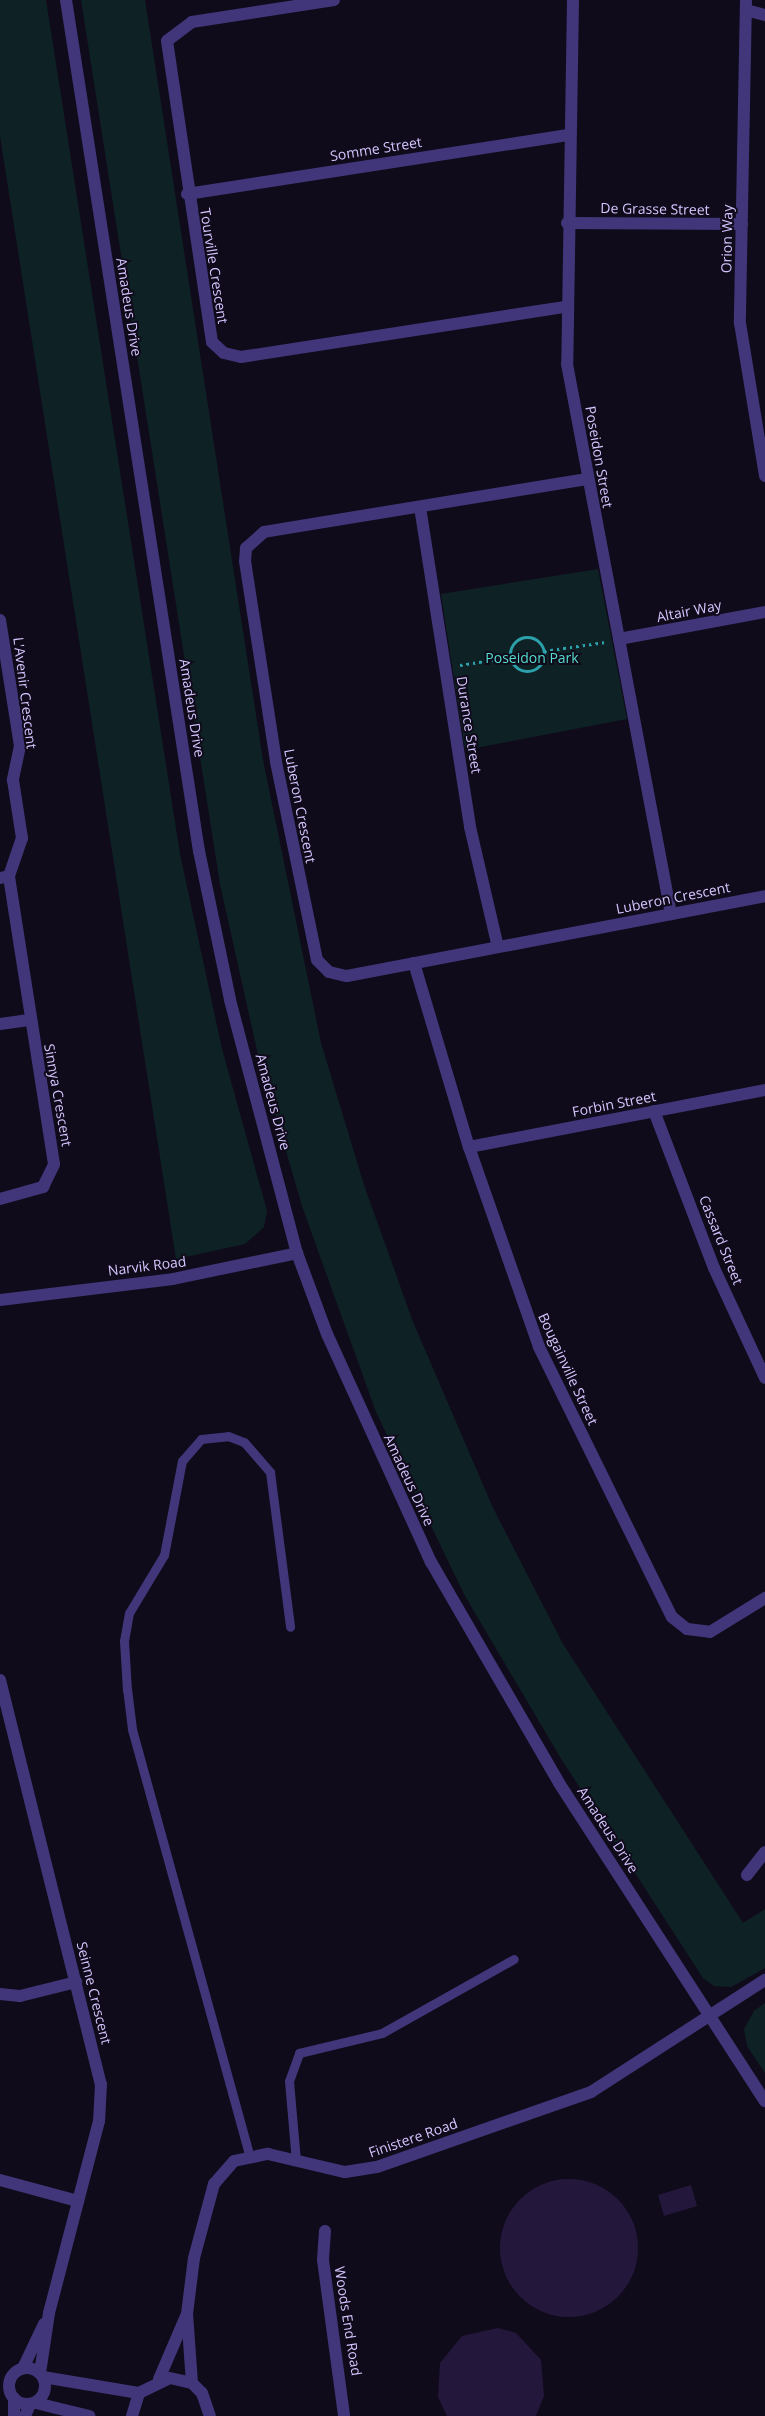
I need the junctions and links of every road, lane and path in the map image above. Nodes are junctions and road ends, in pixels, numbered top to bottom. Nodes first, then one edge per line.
1 (66, 0) edge
2 (334, 0) edge
3 (572, 0) edge
4 (746, 5) edge
5 (765, 15) edge
6 (569, 135) junction
7 (188, 194) junction
8 (567, 223) junction
9 (742, 224) junction
10 (565, 307) junction
11 (765, 476) edge
12 (587, 479) junction
13 (420, 507) junction
14 (765, 612) edge
15 (0, 620) edge
16 (619, 639) junction
17 (544, 651) junction
18 (510, 657) junction
19 (445, 668) junction
20 (13, 780) junction
21 (0, 782) edge
22 (4, 877) edge
23 (765, 896) edge
24 (671, 914) junction
25 (498, 947) junction
26 (414, 963) junction
27 (29, 1020) junction
28 (0, 1024) edge
29 (765, 1090) edge
30 (654, 1112) junction
31 (469, 1147) junction
32 (0, 1199) edge
33 (297, 1253) junction
34 (0, 1300) edge
35 (765, 1378) edge
36 (765, 1598) edge
37 (290, 1627) dead end
38 (0, 1680) edge
39 (765, 1852) edge
40 (747, 1875) dead end
41 (514, 1959) dead end
42 (765, 1980) edge
43 (76, 1982) junction
44 (0, 1994) edge
45 (710, 2016) junction
46 (765, 2101) edge
47 (249, 2154) junction
48 (296, 2161) junction
49 (0, 2180) edge
50 (78, 2201) junction
51 (325, 2231) dead end
52 (49, 2313) junction
53 (187, 2314) junction
54 (19, 2370) junction
55 (0, 2371) edge
56 (42, 2375) junction
57 (159, 2379) junction
58 (192, 2383) junction
59 (8, 2393) edge
60 (140, 2393) junction
61 (30, 2408) edge
62 (14, 2416) edge
63 (89, 2416) edge
64 (132, 2416) edge
65 (210, 2416) edge
66 (344, 2416) edge

1 - 33 street, Amadeus Drive
2 - 7 street, Tourville Crescent
3 - 6 street, Poseidon Street
4 - 5 street
4 - 9 street, Orion Way
6 - 7 street, Somme Street
6 - 8 street, Poseidon Street
7 - 10 street, Tourville Crescent
8 - 9 street, De Grasse Street
8 - 10 street, Poseidon Street
9 - 11 street, Orion Way
10 - 12 street, Poseidon Street
12 - 13 street, Luberon Crescent
12 - 16 street, Poseidon Street
13 - 19 street, Durance Street
13 - 26 street, Luberon Crescent
14 - 16 street, Altair Way
15 - 20 street, L'Avenir Crescent
16 - 17 path
16 - 24 street, Poseidon Street
17 - 18 path
17 - 18 path
18 - 19 path
19 - 25 street, Durance Street
20 - 21 street
20 - 22 street, L'Avenir Crescent
22 - 27 street, Sinnya Crescent
23 - 24 street, Luberon Crescent
24 - 25 street, Luberon Crescent
25 - 26 street, Luberon Crescent
26 - 31 street, Bougainville Street
27 - 28 street
27 - 32 street, Sinnya Crescent
29 - 30 street, Forbin Street
30 - 31 street, Forbin Street
30 - 35 street, Cassard Street
31 - 36 street, Bougainville Street
33 - 34 street, Narvik Road
33 - 45 street, Amadeus Drive
37 - 47 lane
38 - 43 street, Seinne Crescent
39 - 40 street
41 - 48 lane
42 - 45 street, Finistere Road
43 - 44 street
43 - 50 street, Seinne Crescent
45 - 46 street, Amadeus Drive
45 - 48 street, Finistere Road
47 - 48 street, Finistere Road
47 - 53 street
49 - 50 street
50 - 52 street, Seinne Crescent
51 - 66 street, Woods End Road
52 - 54 street, Seinne Crescent
52 - 56 street, Seinne Crescent
53 - 57 street
53 - 58 street
54 - 55 street
54 - 56 street
54 - 59 street, Seinne Crescent
56 - 60 street
56 - 61 street, Seinne Crescent
57 - 58 street
57 - 60 street
58 - 65 street
59 - 61 street
59 - 62 street, Seinne Crescent
60 - 64 street
61 - 63 street

